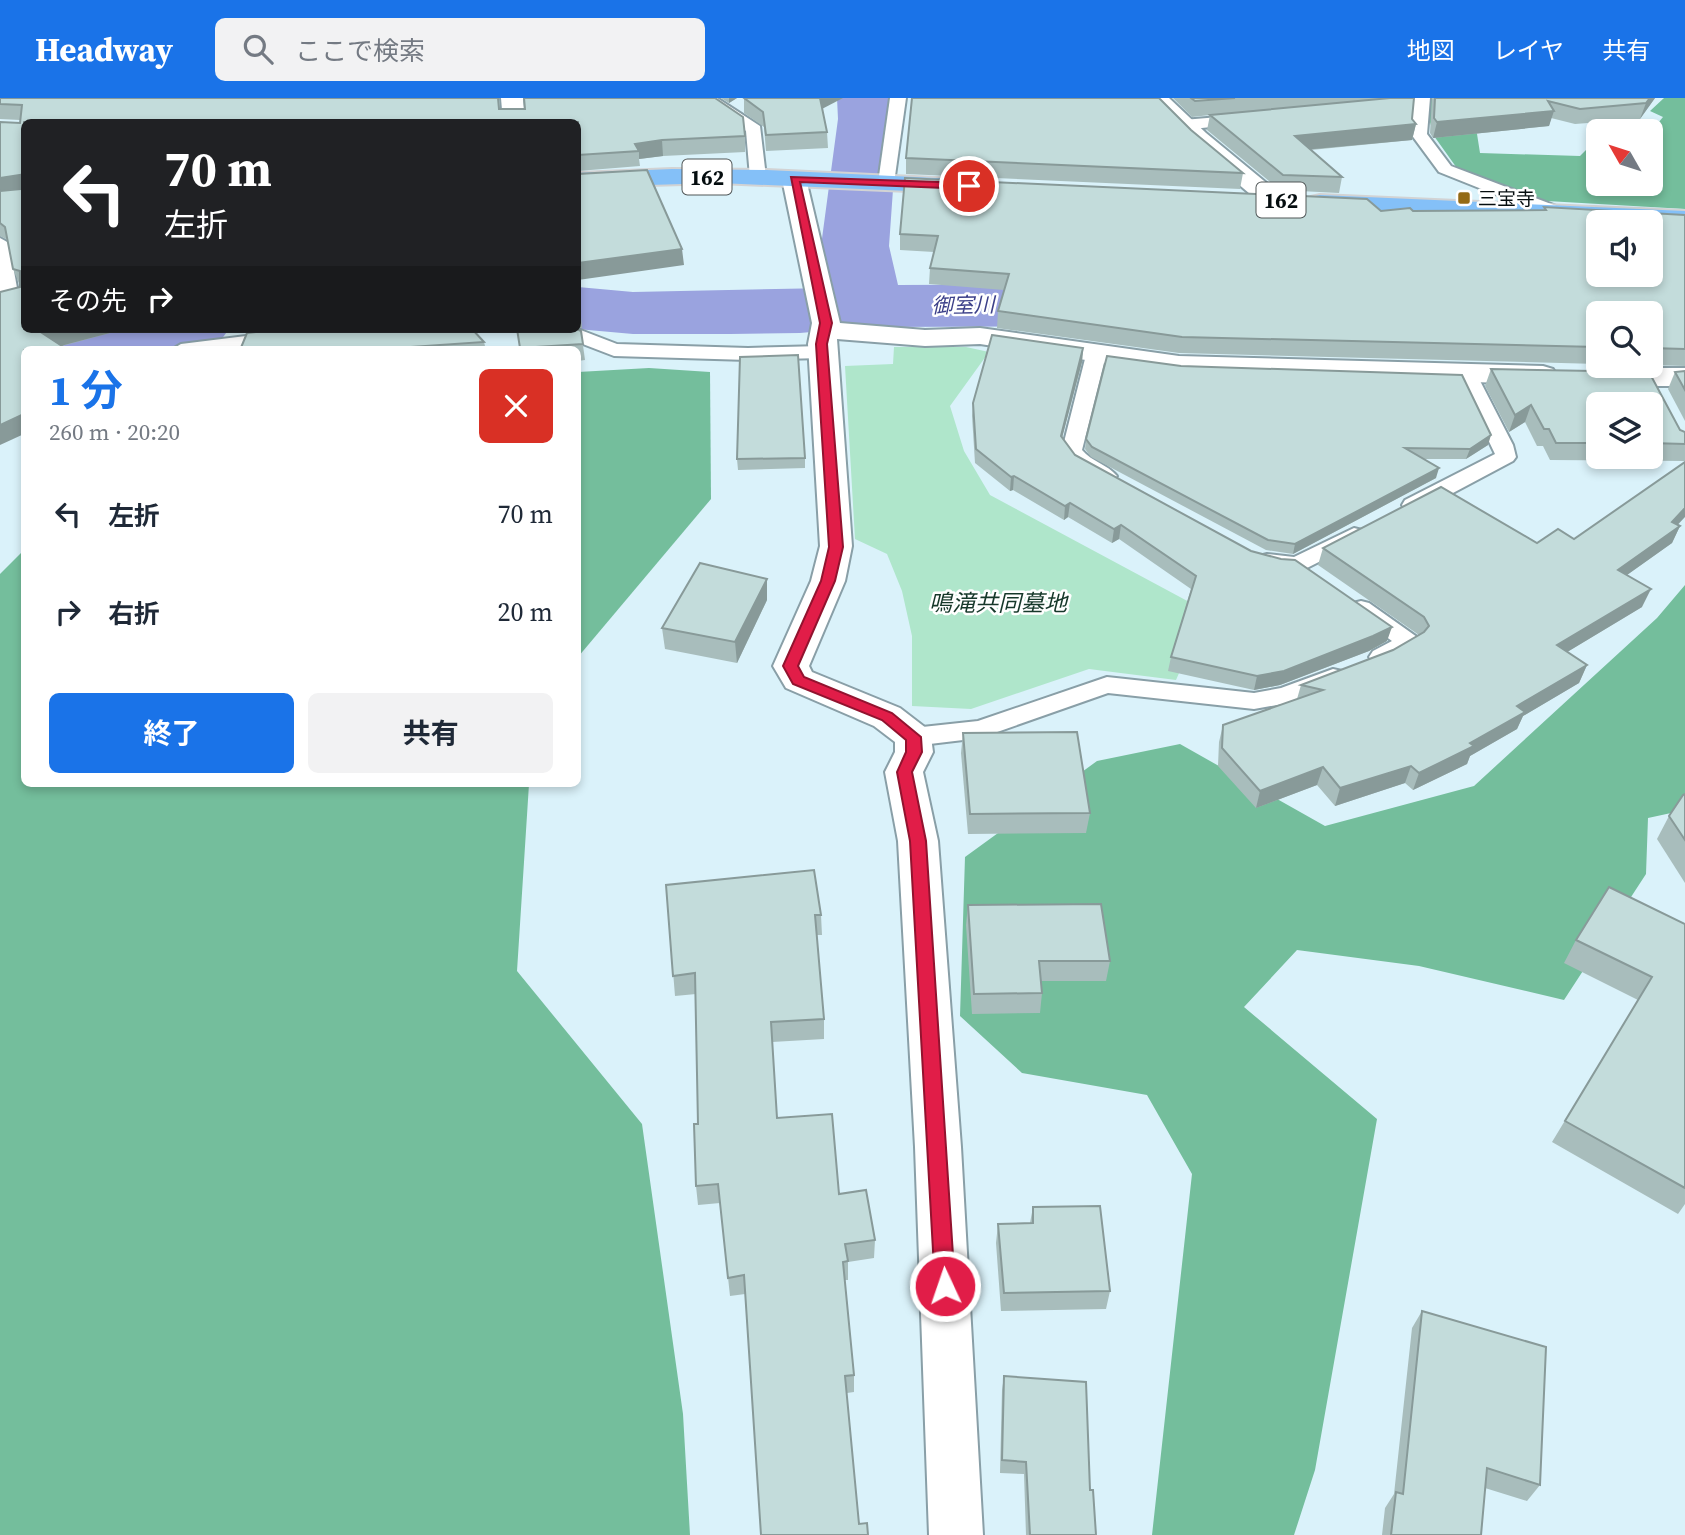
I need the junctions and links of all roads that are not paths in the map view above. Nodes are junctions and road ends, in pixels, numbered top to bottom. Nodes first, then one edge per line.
1 (512, 98) edge
2 (707, 98) edge
3 (898, 98) edge
4 (1156, 98) edge
5 (1422, 98) edge
6 (1262, 118) edge
7 (514, 119) edge
8 (1183, 125) junction
9 (758, 177) junction
10 (794, 179) junction
11 (581, 180) edge
12 (881, 183) junction
13 (983, 187) edge
14 (1231, 198) edge
15 (1272, 200) junction
16 (1553, 211) junction
17 (1685, 219) edge
18 (0, 243) edge
19 (12, 298) edge
20 (822, 323) junction
21 (316, 333) edge
22 (571, 333) edge
23 (213, 346) edge
24 (1097, 351) junction
25 (1466, 373) junction
26 (1685, 377) edge
27 (1129, 488) edge
28 (1396, 514) edge
29 (1371, 526) edge
30 (1246, 551) edge
31 (1297, 564) junction
32 (1320, 580) edge
33 (1342, 595) edge
34 (913, 737) junction
35 (956, 1535) edge

1 - 7 street
2 - 9 lane
3 - 12 lane
4 - 8 street
5 - 16 lane
6 - 8 lane
8 - 15 street
9 - 10 highway, 162
9 - 11 highway, 162
10 - 12 highway, 162
10 - 20 street
12 - 13 highway, 162
14 - 15 highway, 162
15 - 16 highway, 162
16 - 17 highway, 162
18 - 19 lane
20 - 22 lane
20 - 24 street
20 - 34 street
21 - 23 lane
24 - 25 street
24 - 27 lane
25 - 26 street
25 - 28 lane
29 - 31 lane
30 - 31 lane
31 - 32 lane
33 - 34 lane
34 - 35 street

